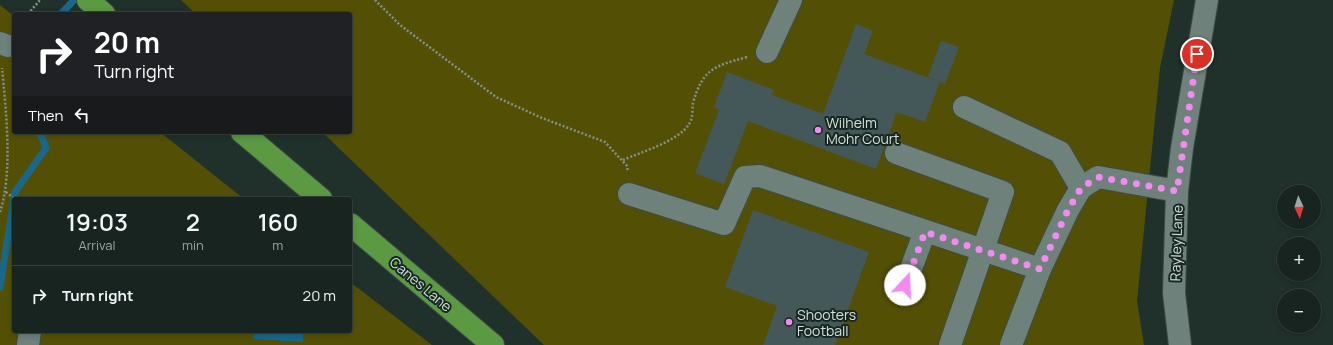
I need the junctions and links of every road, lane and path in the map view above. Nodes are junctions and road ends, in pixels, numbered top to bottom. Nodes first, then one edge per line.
1 (40, 0) edge
2 (88, 0) edge
3 (375, 0) edge
4 (791, 0) edge
5 (1207, 0) edge
6 (30, 12) edge
7 (102, 12) edge
8 (4, 44) edge
9 (767, 52) joint
10 (964, 107) dead end
11 (244, 134) edge
12 (896, 153) dead end
13 (622, 160) junction
14 (1081, 188) junction
15 (1177, 191) junction
16 (6, 192) junction
17 (629, 194) joint
18 (12, 197) edge
19 (319, 197) edge
20 (0, 212) edge
21 (352, 226) edge
22 (925, 232) junction
23 (984, 251) junction
24 (1040, 269) junction
25 (905, 285) dead end
26 (30, 333) edge
27 (28, 345) edge
28 (493, 345) edge
29 (950, 345) edge
30 (1011, 345) edge
31 (1180, 345) edge

1 - 6 path
2 - 7 highway
3 - 13 path
4 - 9 street
5 - 15 street, Rayley Lane
8 - 16 path
9 - 13 path
10 - 14 street
11 - 19 highway
12 - 23 street
13 - 17 path
14 - 15 street
14 - 24 street
15 - 31 street, Rayley Lane
16 - 18 path
16 - 20 path
17 - 22 street
21 - 28 highway, Canes Lane
22 - 23 street
22 - 25 street
23 - 24 street
23 - 29 street
24 - 30 street
26 - 27 street

